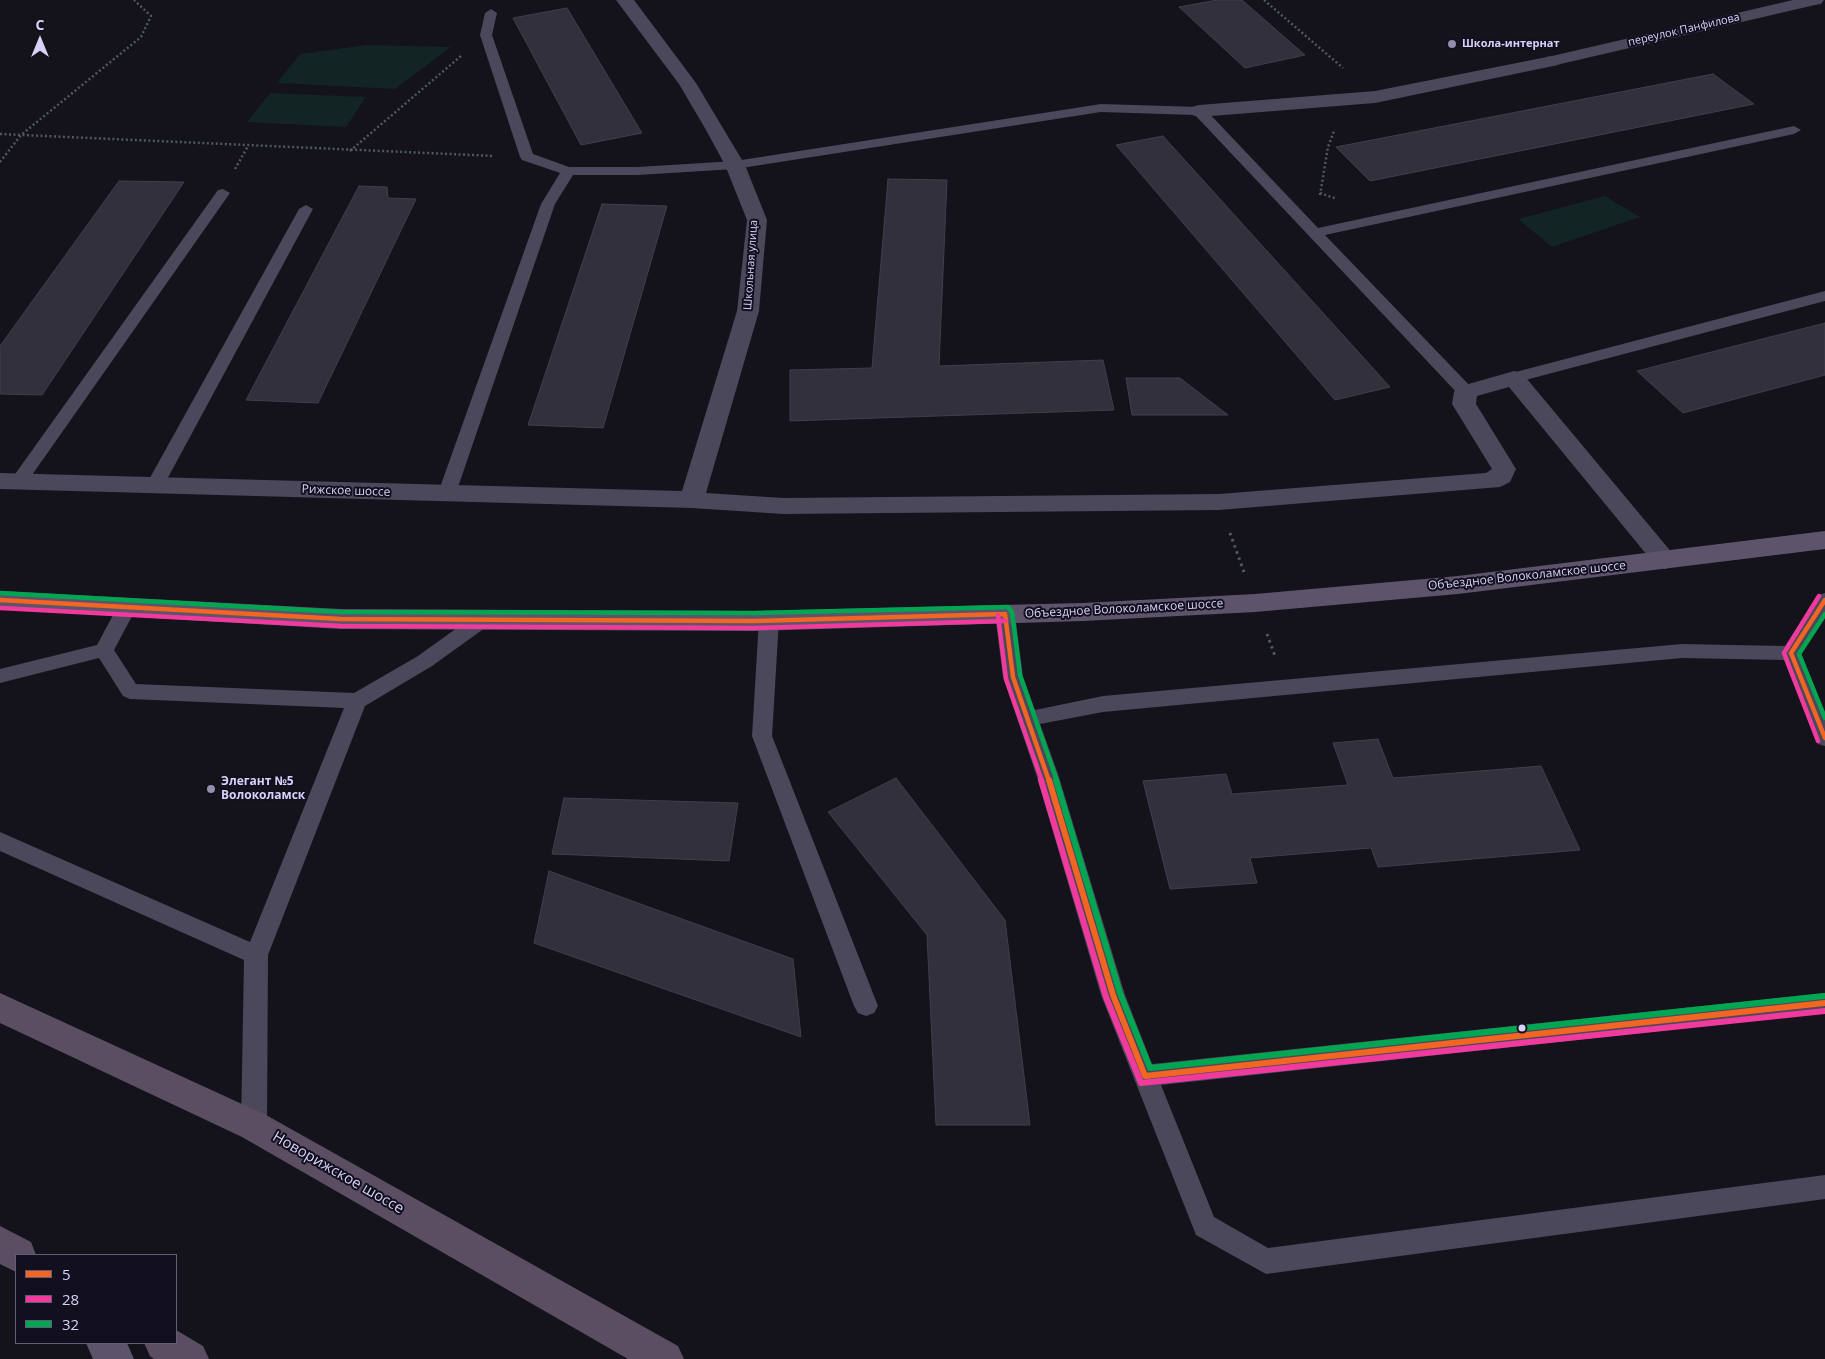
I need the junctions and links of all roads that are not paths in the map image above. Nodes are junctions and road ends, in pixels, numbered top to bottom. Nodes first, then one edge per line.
1 (624, 0) edge
2 (1816, 0) edge
3 (491, 14) dead end
4 (1199, 112) junction
5 (1794, 130) dead end
6 (735, 164) junction
7 (568, 171) junction
8 (223, 193) dead end
9 (306, 209) dead end
10 (1314, 233) junction
11 (1825, 296) edge
12 (1514, 378) junction
13 (1466, 392) junction
14 (10, 481) edge
15 (155, 485) junction
16 (447, 494) junction
17 (692, 500) junction
18 (1825, 540) edge
19 (1666, 560) junction
20 (0, 600) edge
21 (1825, 600) edge
22 (127, 607) junction
23 (1005, 614) junction
24 (482, 620) junction
25 (769, 620) junction
26 (104, 650) junction
27 (1791, 653) junction
28 (0, 676) edge
29 (357, 701) junction
30 (1028, 719) junction
31 (1825, 738) edge
32 (0, 841) edge
33 (256, 954) junction
34 (1825, 1003) edge
35 (866, 1006) dead end
36 (0, 1007) edge
37 (1146, 1076) junction
38 (254, 1126) junction
39 (1825, 1187) edge
40 (0, 1244) edge
41 (16, 1254) edge
42 (106, 1344) edge
43 (165, 1344) edge
44 (115, 1359) edge
45 (190, 1359) edge
46 (665, 1359) edge

1 - 6 street, Школьная улица
2 - 4 street, переулок Панфилова
3 - 7 lane
4 - 6 lane
4 - 10 lane
5 - 10 lane
6 - 7 lane
6 - 17 street, Школьная улица
7 - 16 lane
8 - 14 lane
9 - 15 lane
10 - 13 lane
11 - 12 lane
12 - 13 street
12 - 19 street
13 - 17 street, Рижское шоссе
14 - 15 street, Рижское шоссе
15 - 16 street, Рижское шоссе
16 - 17 street, Рижское шоссе
18 - 19 main road, Объездное Волоколамское шоссе
19 - 23 main road, Объездное Волоколамское шоссе
20 - 22 main road, Объездное Волоколамское шоссе
21 - 27 lane
22 - 24 main road, Объездное Волоколамское шоссе
22 - 26 lane
23 - 25 main road, Объездное Волоколамское шоссе
23 - 30 lane
24 - 25 main road, Объездное Волоколамское шоссе
24 - 29 lane
25 - 35 lane
26 - 28 lane
26 - 29 lane
27 - 30 lane
27 - 31 lane
29 - 33 lane
30 - 37 lane
32 - 33 lane
33 - 38 lane
34 - 37 lane
36 - 38 highway, Новорижское шоссе
37 - 39 lane
38 - 46 highway, Новорижское шоссе
40 - 41 highway
42 - 44 main road
43 - 45 highway

